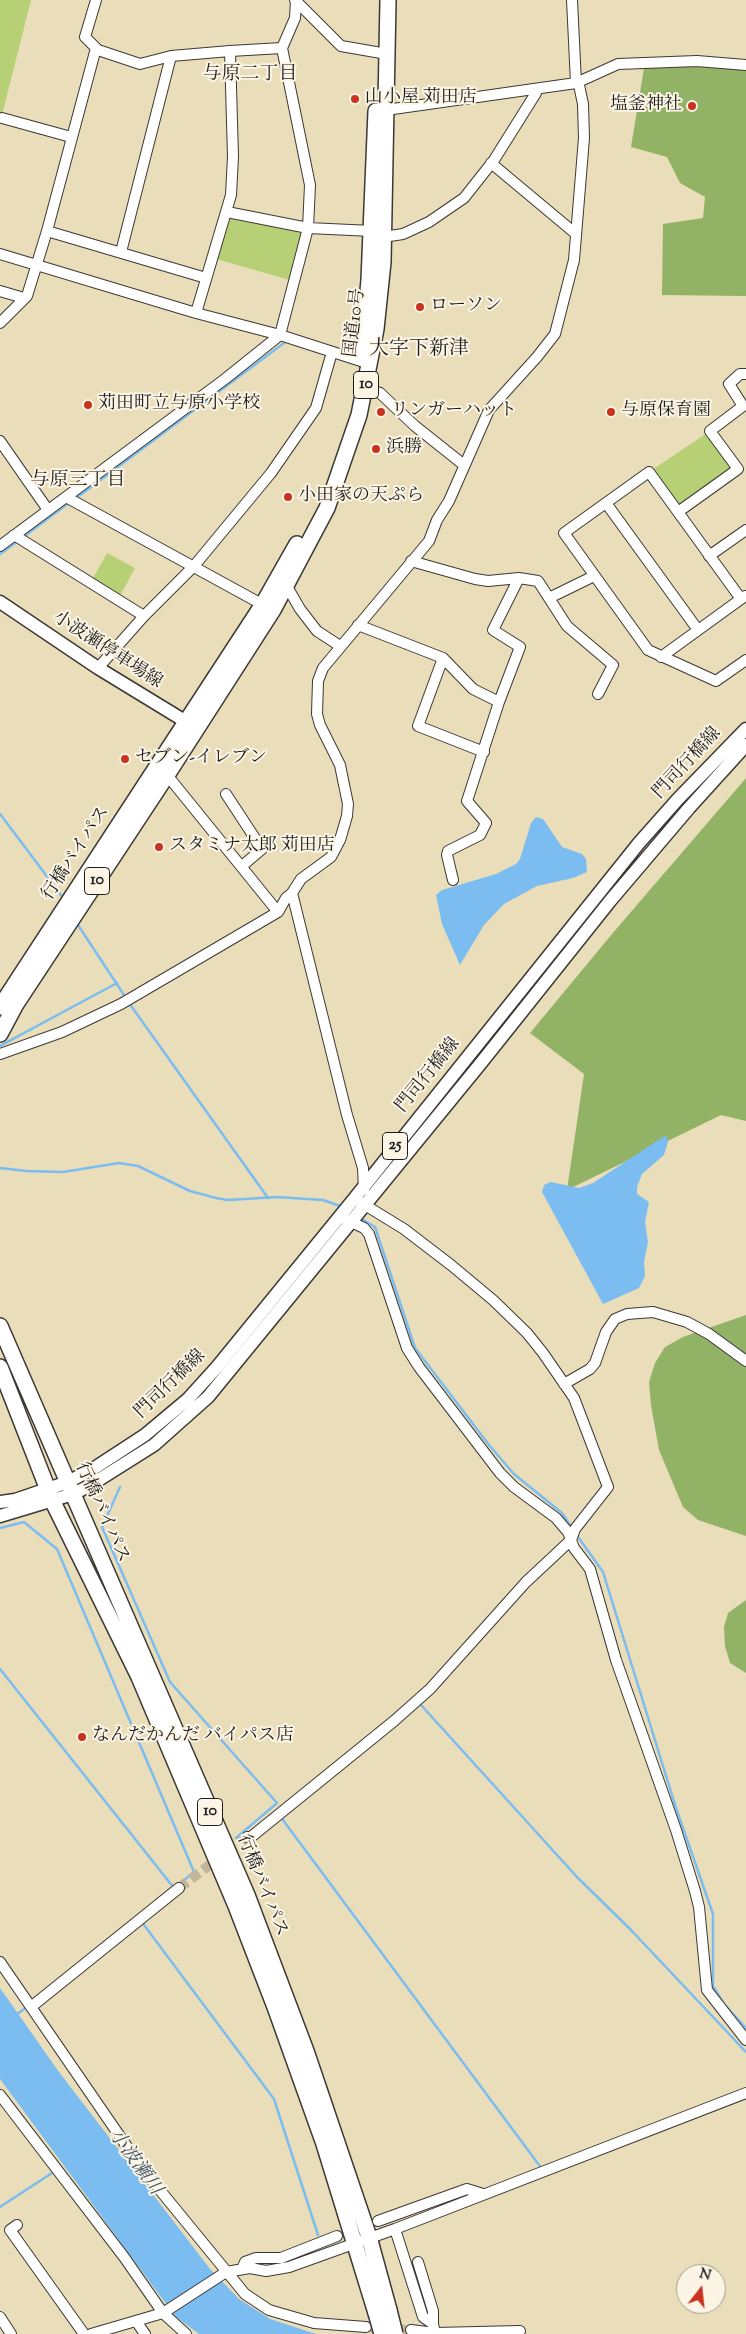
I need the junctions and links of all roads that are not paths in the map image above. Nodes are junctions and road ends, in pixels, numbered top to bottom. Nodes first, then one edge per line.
1 (96, 0) edge
2 (296, 0) edge
3 (379, 0) edge
4 (388, 0) edge
5 (572, 0) edge
6 (96, 48) junction
7 (282, 48) junction
8 (230, 51) junction
9 (382, 53) junction
10 (171, 56) junction
11 (746, 65) edge
12 (576, 83) junction
13 (534, 90) junction
14 (386, 110) junction
15 (2, 118) dead end
16 (71, 137) junction
17 (491, 163) junction
18 (227, 212) junction
19 (308, 228) junction
20 (47, 231) junction
21 (377, 234) junction
22 (576, 234) junction
23 (121, 252) junction
24 (0, 254) edge
25 (36, 265) junction
26 (206, 278) junction
27 (0, 290) edge
28 (24, 298) junction
29 (196, 313) junction
30 (0, 323) edge
31 (280, 335) junction
32 (332, 352) junction
33 (366, 363) junction
34 (746, 374) edge
35 (366, 388) junction
36 (0, 442) edge
37 (464, 465) junction
38 (742, 466) edge
39 (66, 497) junction
40 (606, 503) junction
41 (48, 510) junction
42 (678, 512) junction
43 (746, 530) edge
44 (14, 535) junction
45 (0, 546) edge
46 (709, 556) junction
47 (411, 561) junction
48 (194, 566) junction
49 (282, 573) junction
50 (594, 576) junction
51 (519, 578) junction
52 (286, 588) junction
53 (743, 597) edge
54 (549, 598) junction
55 (0, 602) edge
56 (268, 607) junction
57 (144, 616) junction
58 (358, 625) junction
59 (698, 630) junction
60 (340, 646) junction
61 (660, 656) junction
62 (443, 658) junction
63 (746, 660) edge
64 (98, 668) junction
65 (598, 694) dead end
66 (499, 702) junction
67 (191, 725) junction
68 (746, 729) edge
69 (746, 745) edge
70 (484, 752) junction
71 (168, 775) junction
72 (226, 794) dead end
73 (242, 866) junction
74 (452, 880) dead end
75 (292, 893) junction
76 (278, 912) junction
77 (0, 1007) edge
78 (0, 1034) edge
79 (0, 1054) edge
80 (364, 1185) junction
81 (360, 1202) junction
82 (345, 1219) junction
83 (0, 1326) edge
84 (746, 1360) edge
85 (0, 1367) edge
86 (564, 1384) junction
87 (70, 1488) junction
88 (50, 1494) junction
89 (0, 1502) edge
90 (0, 1516) edge
91 (571, 1540) junction
92 (247, 1837) tunnel mouth
93 (179, 1888) tunnel mouth
94 (0, 1962) edge
95 (31, 2007) junction
96 (746, 2040) edge
97 (746, 2093) edge
98 (0, 2095) edge
99 (483, 2194) junction
100 (378, 2221) dead end
101 (395, 2229) junction
102 (10, 2230) dead end
103 (337, 2236) dead end
104 (369, 2237) junction
105 (354, 2243) junction
106 (418, 2262) dead end
107 (242, 2269) junction
108 (226, 2272) junction
109 (383, 2311) junction
110 (163, 2313) junction
111 (0, 2317) edge
112 (136, 2321) junction
113 (366, 2327) tunnel mouth
114 (434, 2329) edge
115 (118, 2330) edge
116 (411, 2330) dead end
117 (520, 2331) dead end
118 (11, 2334) edge
119 (84, 2334) edge
120 (91, 2334) edge
121 (145, 2334) edge
122 (186, 2334) edge
123 (382, 2334) edge
124 (395, 2334) edge

1 - 6 street
2 - 7 street
2 - 9 street
3 - 9 highway, 国道10号 / 10
4 - 9 highway, 国道10号 / 10
5 - 12 street
6 - 10 street
6 - 16 street
7 - 8 street
7 - 19 street
8 - 10 street
8 - 18 street
9 - 14 highway, 国道10号 / 10
9 - 21 highway, 国道10号 / 10
10 - 23 street
11 - 12 street
12 - 13 street
12 - 22 street
13 - 14 street
13 - 17 street
14 - 21 highway, 国道10号 / 10
15 - 16 street
16 - 20 street
17 - 21 street
17 - 22 street
18 - 19 street
18 - 26 street
19 - 21 street
19 - 31 street
20 - 23 street
20 - 25 street
21 - 33 highway, 国道10号 / 10
22 - 37 street
23 - 26 street
24 - 25 street
25 - 28 street
25 - 29 street
26 - 29 street
27 - 28 street
28 - 30 street
29 - 31 street
31 - 32 street
31 - 39 street
32 - 33 street
32 - 48 street
33 - 35 highway, 国道10号 / 10
33 - 49 highway, 国道10号 / 10
34 - 38 street
35 - 37 street
35 - 52 highway, 国道10号 / 10
36 - 41 street
37 - 47 street
38 - 42 street
39 - 41 street
39 - 48 street
40 - 42 street
40 - 50 street
40 - 59 street
41 - 44 street
42 - 46 street
43 - 46 street
44 - 45 street
44 - 57 street
46 - 53 street
47 - 51 street
47 - 58 street
48 - 56 street
48 - 57 street
49 - 52 street
49 - 56 highway, 国道10号 / 10
50 - 54 street
50 - 61 street
51 - 54 street
51 - 66 street
52 - 56 highway, 国道10号 / 10
52 - 60 street
53 - 59 street
54 - 65 street
55 - 64 main road, 小波瀬停車場線
56 - 67 highway, 国道10号 / 10
57 - 64 street
58 - 60 street
58 - 62 street
59 - 61 street
60 - 75 street
61 - 63 street
62 - 66 street
62 - 70 street
64 - 67 main road, 小波瀬停車場線
66 - 70 street
67 - 71 highway, 行橋バイパス / 10
67 - 77 highway, 行橋バイパス / 10
68 - 80 main road, 門司行橋線 / 25
69 - 81 main road, 門司行橋線 / 25
70 - 74 street
71 - 73 street
71 - 78 highway, 行橋バイパス / 10
72 - 73 street
73 - 76 street
75 - 76 street
75 - 80 street
76 - 79 street
80 - 81 main road, 門司行橋線 / 25
81 - 82 main road, 門司行橋線 / 25
81 - 86 street
82 - 87 main road, 門司行橋線 / 25
82 - 91 street
83 - 87 highway, 行橋バイパス / 10
84 - 86 street
85 - 88 highway, 行橋バイパス / 10
86 - 91 street
87 - 88 main road, 門司行橋線 / 25
87 - 104 highway, 行橋バイパス / 10
88 - 89 main road, 門司行橋線 / 25
88 - 90 main road, 門司行橋線 / 25
88 - 105 highway, 行橋バイパス / 10
91 - 92 street
91 - 96 street
93 - 95 street
94 - 95 street
95 - 108 street
97 - 99 street
98 - 110 street
99 - 100 street
99 - 101 street
101 - 104 street
101 - 114 street
102 - 119 street
103 - 107 street
104 - 105 street
104 - 109 highway, 行橋バイパス / 10
105 - 107 street
105 - 109 highway, 行橋バイパス / 10
106 - 114 street
107 - 108 street
108 - 110 street
108 - 113 street
109 - 123 highway, 行橋バイパス / 10, bridge
109 - 124 highway, 行橋バイパス / 10, bridge
110 - 112 street
110 - 122 street
111 - 118 street
112 - 115 street
112 - 121 street
114 - 116 street
114 - 117 street
115 - 120 street

